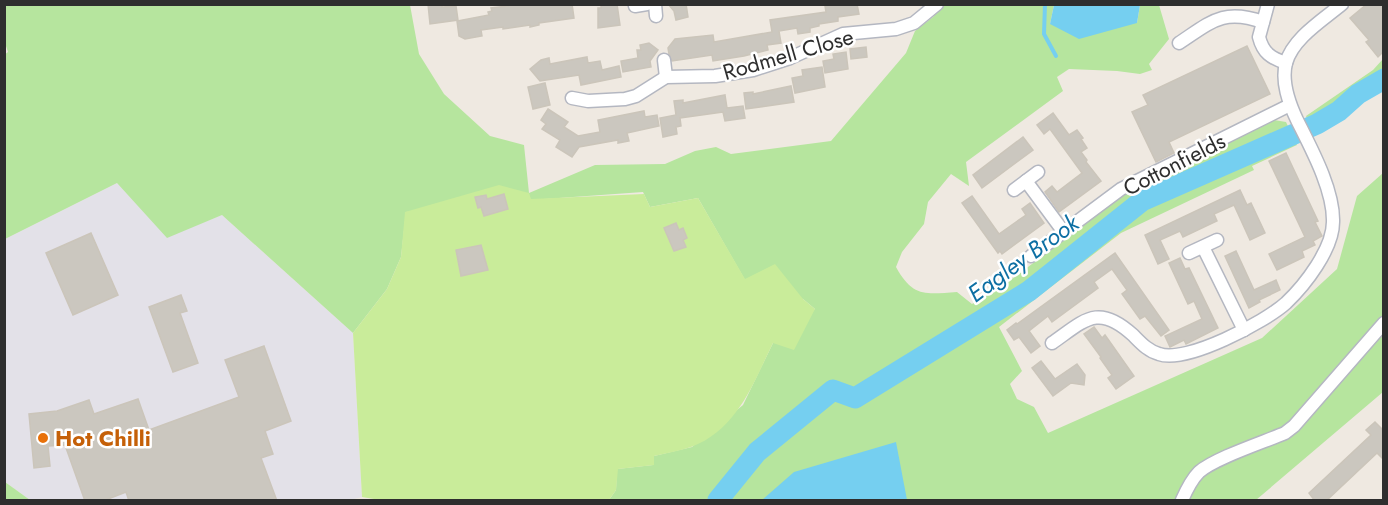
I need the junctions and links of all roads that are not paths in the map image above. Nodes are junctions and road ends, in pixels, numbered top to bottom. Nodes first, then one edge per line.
1 (937, 4) edge
2 (1268, 4) edge
3 (1342, 4) edge
4 (1263, 22) junction
5 (1179, 44) dead end
6 (664, 60) dead end
7 (1286, 63) junction
8 (666, 77) junction
9 (572, 98) dead end
10 (1292, 110) junction
11 (1038, 172) dead end
12 (1026, 181) junction
13 (1014, 190) dead end
14 (1063, 231) junction
15 (1217, 240) dead end
16 (1203, 247) junction
17 (1189, 253) dead end
18 (1031, 256) dead end
19 (1383, 322) edge
20 (1244, 330) junction
21 (1067, 349) dead end
22 (1182, 501) edge

1 - 8 street, Rodmell Close
2 - 4 street
3 - 7 street
4 - 5 street
4 - 7 street
6 - 8 street
7 - 10 street
8 - 9 street
10 - 14 street, Cottonfields
10 - 20 street
11 - 12 street
12 - 13 street
12 - 14 street
14 - 18 street, Cottonfields
15 - 16 street
16 - 17 street
16 - 20 street
19 - 22 street
20 - 21 street

